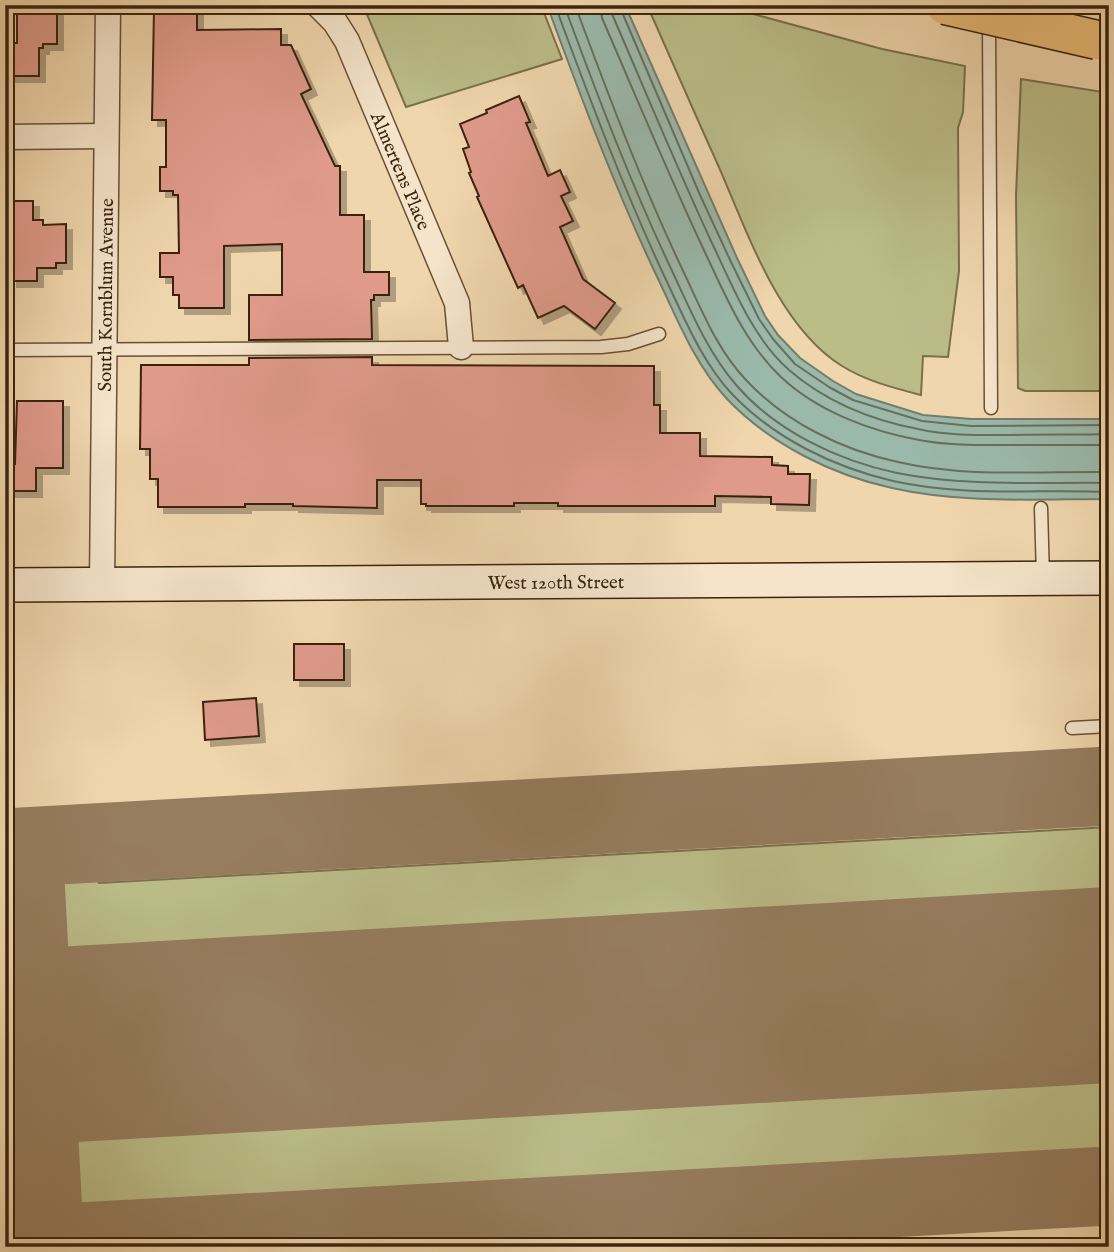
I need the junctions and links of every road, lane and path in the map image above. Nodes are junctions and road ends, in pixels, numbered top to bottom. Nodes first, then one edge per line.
1 (108, 5) edge
2 (318, 5) edge
3 (946, 5) edge
4 (989, 5) edge
5 (1097, 40) dead end
6 (106, 136) junction
7 (5, 137) edge
8 (659, 334) dead end
9 (461, 346) junction
10 (5, 350) edge
11 (104, 350) junction
12 (991, 408) dead end
13 (1041, 508) dead end
14 (1044, 579) junction
15 (1109, 579) edge
16 (102, 584) junction
17 (5, 585) edge
18 (1109, 726) edge
19 (1072, 728) dead end

1 - 6 street, South Kornblum Avenue
2 - 9 street, Almertens Place
3 - 5 highway, bridge
4 - 12 lane
6 - 7 street
6 - 11 street, South Kornblum Avenue
8 - 9 lane
9 - 11 lane
10 - 11 lane
11 - 16 street, South Kornblum Avenue
13 - 14 lane
14 - 15 main road, West 120th Street
14 - 16 main road, West 120th Street
16 - 17 main road, West 120th Street
18 - 19 lane

